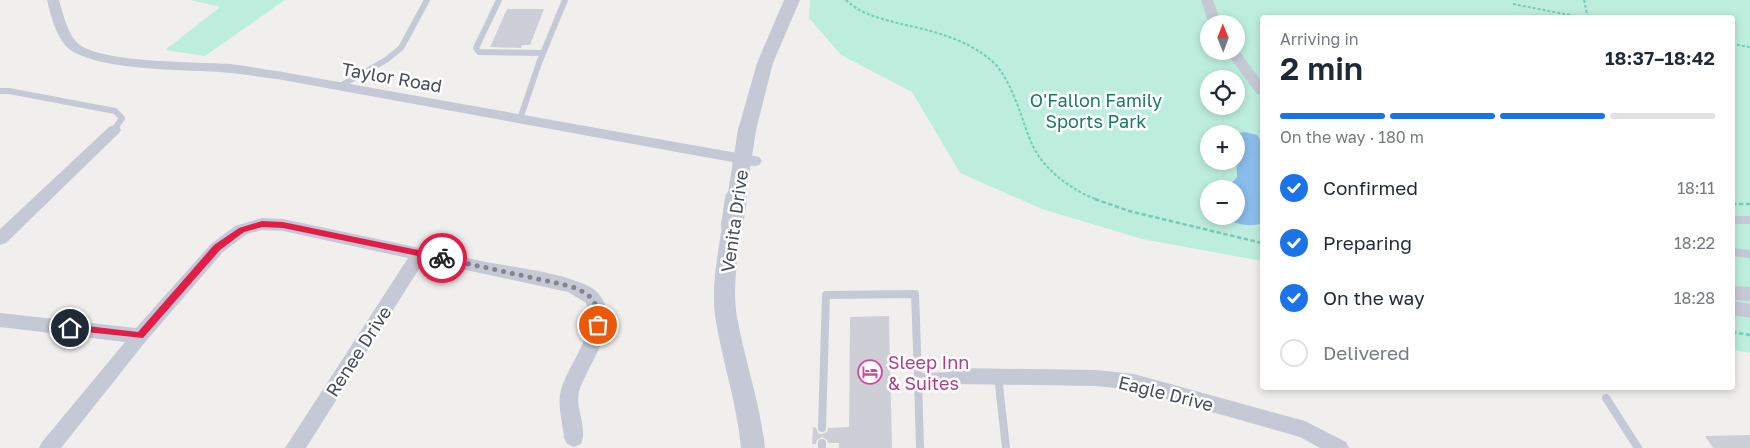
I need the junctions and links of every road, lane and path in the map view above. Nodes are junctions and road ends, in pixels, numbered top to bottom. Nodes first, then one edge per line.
1 (53, 0) edge
2 (427, 0) edge
3 (499, 0) edge
4 (565, 0) edge
5 (792, 0) edge
6 (846, 0) edge
7 (1207, 0) edge
8 (1584, 0) edge
9 (1512, 4) dead end
10 (1213, 15) edge
11 (1571, 15) edge
12 (1586, 15) edge
13 (1735, 44) edge
14 (1750, 47) edge
15 (543, 53) junction
16 (1239, 60) edge
17 (340, 86) junction
18 (1260, 87) edge
19 (0, 91) edge
20 (520, 119) junction
21 (114, 130) joint
22 (754, 161) dead end
23 (1735, 204) edge
24 (1750, 204) edge
25 (1735, 220) edge
26 (1750, 220) edge
27 (0, 239) edge
28 (1260, 243) edge
29 (1735, 252) edge
30 (420, 253) junction
31 (1750, 254) edge
32 (1735, 293) edge
33 (1750, 294) edge
34 (1735, 308) edge
35 (1750, 310) edge
36 (0, 320) edge
37 (1735, 333) edge
38 (140, 336) junction
39 (1750, 336) edge
40 (956, 376) joint
41 (998, 376) junction
42 (918, 378) junction
43 (1606, 398) dead end
44 (822, 428) dead end
45 (574, 438) dead end
46 (49, 448) edge
47 (295, 448) edge
48 (753, 448) edge
49 (920, 448) edge
50 (1006, 448) edge
51 (1339, 448) edge
52 (1638, 448) edge

1 - 17 street, Taylor Road
2 - 17 lane
3 - 15 lane
4 - 15 lane
5 - 48 street, Venita Drive, bridge
6 - 28 path
7 - 10 street
8 - 12 path
9 - 11 path
13 - 14 path
15 - 20 lane
16 - 18 street
17 - 20 street, Taylor Road
19 - 21 lane
20 - 22 street, Taylor Road
21 - 27 street
23 - 24 path
25 - 26 lane
29 - 31 lane
30 - 38 street
30 - 45 street
30 - 47 street, Renee Drive
32 - 33 street
34 - 35 street
36 - 38 street
37 - 39 path
38 - 46 street
40 - 41 street, Eagle Drive
40 - 42 lane
41 - 50 lane
41 - 51 street, Eagle Drive
42 - 44 lane
42 - 49 lane
43 - 52 lane

